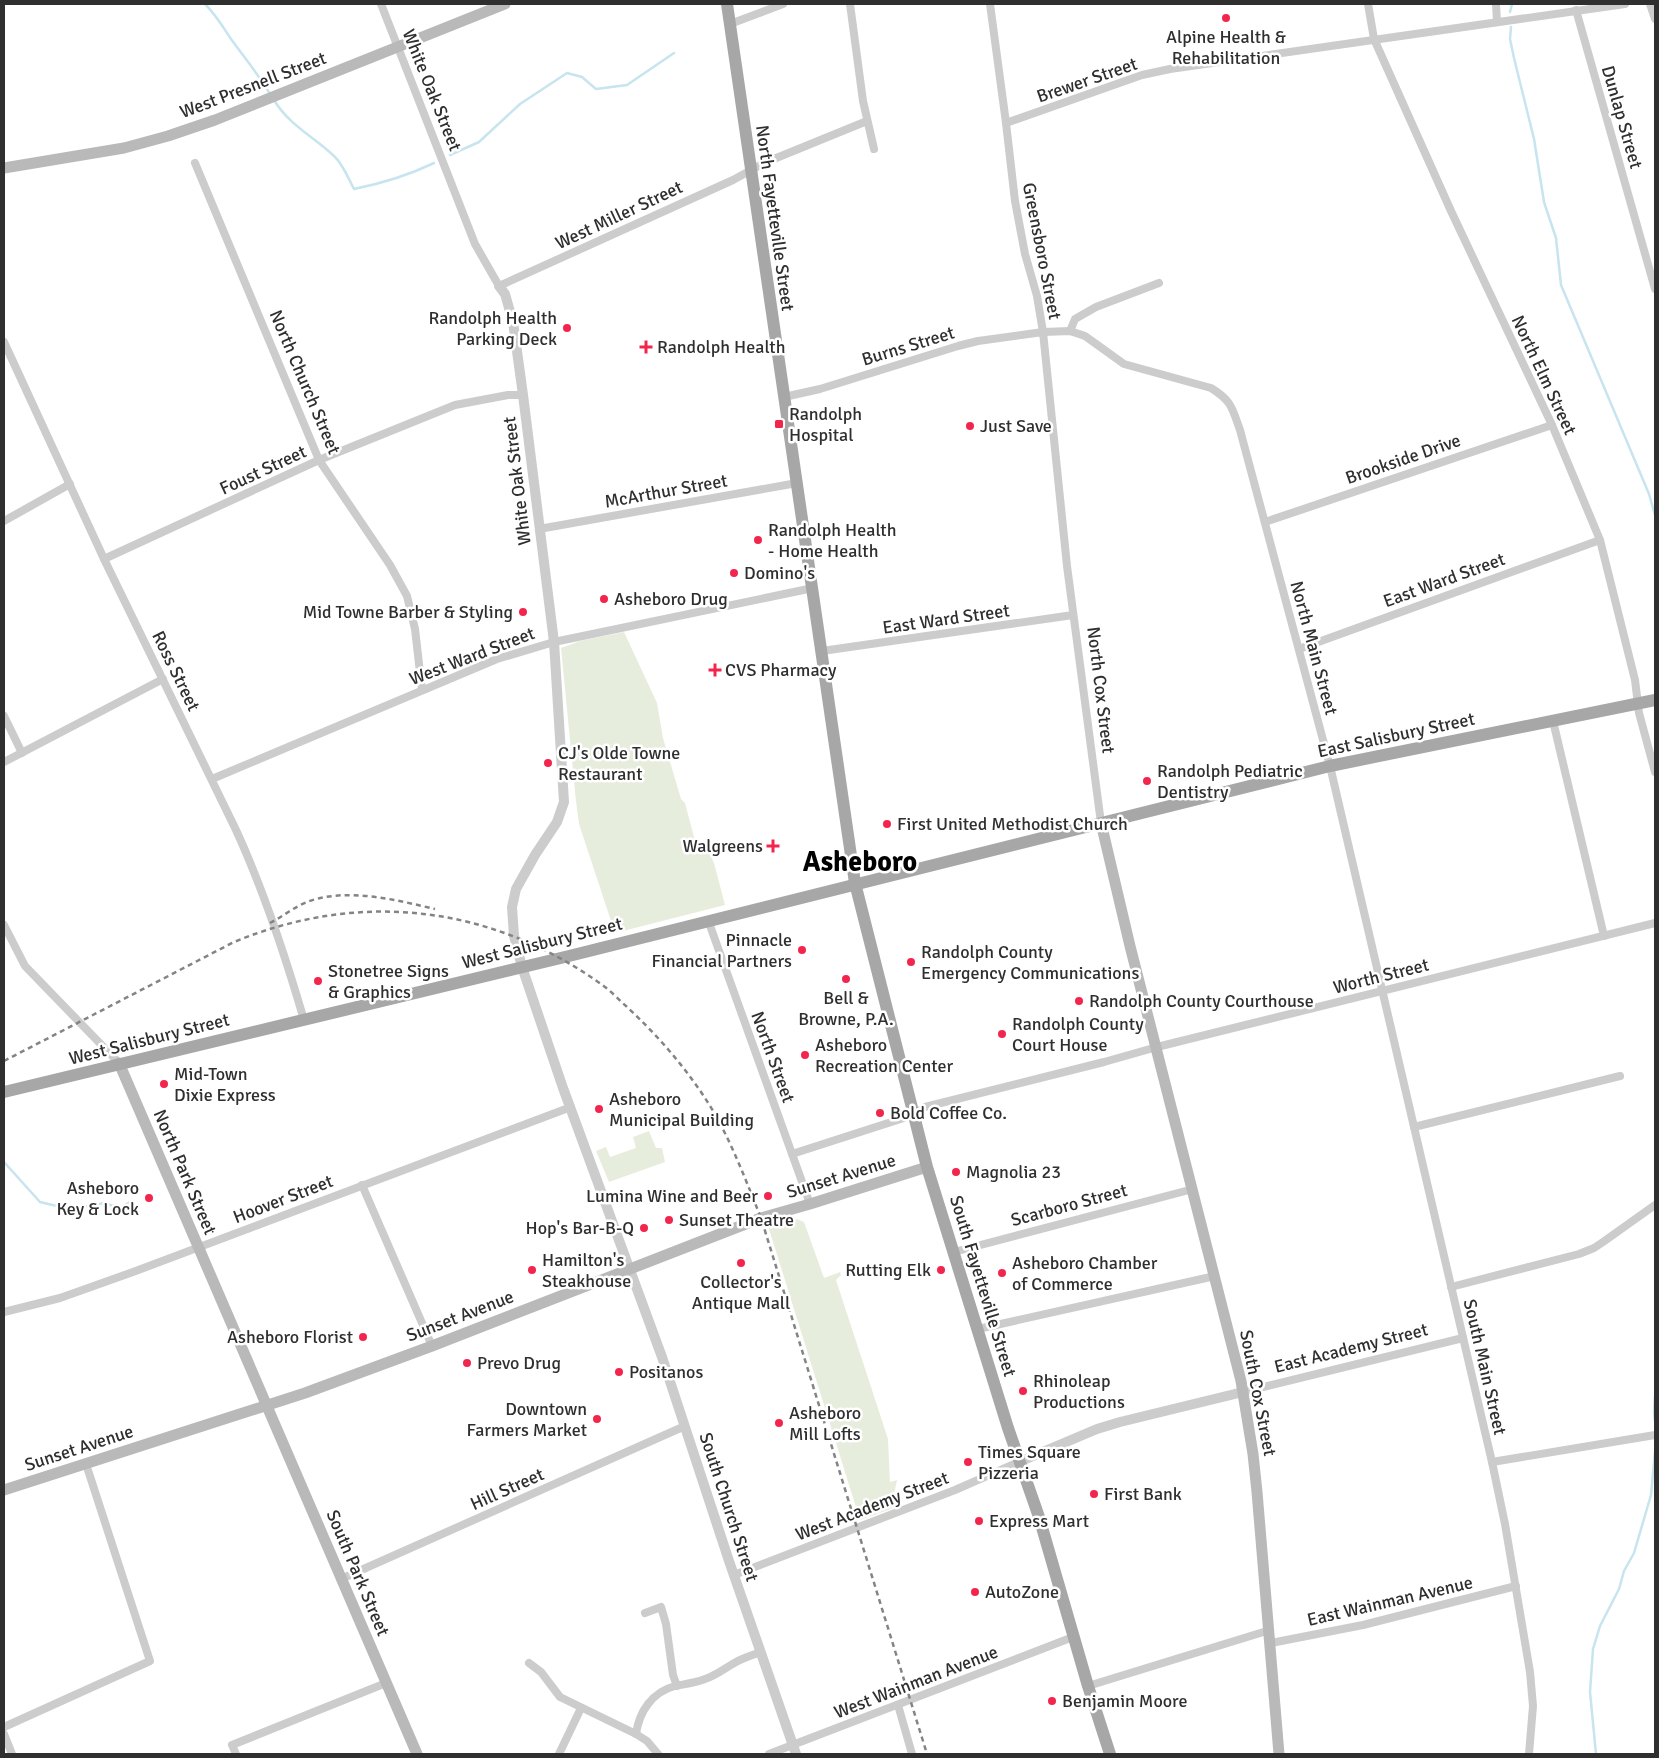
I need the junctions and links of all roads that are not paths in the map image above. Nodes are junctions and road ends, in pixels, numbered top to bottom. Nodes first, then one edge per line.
1 (381, 4) edge
2 (505, 4) edge
3 (727, 4) edge
4 (783, 4) edge
5 (850, 4) edge
6 (990, 4) edge
7 (1368, 4) edge
8 (1496, 4) edge
9 (1625, 4) edge
10 (1650, 4) edge
11 (1576, 10) junction
12 (1655, 19) edge
13 (1497, 22) junction
14 (730, 24) junction
15 (1374, 39) junction
16 (397, 47) junction
17 (867, 121) junction
18 (1006, 123) junction
19 (874, 149) dead end
20 (195, 163) dead end
21 (4, 168) edge
22 (750, 170) junction
23 (1160, 283) dead end
24 (499, 286) junction
25 (1655, 289) edge
26 (1070, 331) junction
27 (1043, 332) junction
28 (4, 342) edge
29 (1204, 387) joint
30 (523, 395) junction
31 (784, 397) junction
32 (1552, 425) junction
33 (320, 460) junction
34 (70, 484) junction
35 (797, 484) junction
36 (4, 521) edge
37 (1265, 522) junction
38 (539, 529) junction
39 (1600, 540) junction
40 (104, 559) junction
41 (813, 588) junction
42 (1073, 615) junction
43 (554, 642) junction
44 (1298, 649) junction
45 (822, 651) junction
46 (163, 679) junction
47 (422, 690) junction
48 (1655, 700) edge
49 (1638, 704) junction
50 (4, 716) edge
51 (1553, 721) junction
52 (22, 754) junction
53 (4, 762) edge
54 (1330, 766) junction
55 (1655, 772) edge
56 (212, 779) junction
57 (1100, 823) junction
58 (855, 883) junction
59 (708, 920) junction
60 (1655, 923) edge
61 (4, 925) edge
62 (1604, 936) junction
63 (522, 967) junction
64 (1383, 991) junction
65 (304, 1020) junction
66 (1157, 1047) junction
67 (119, 1064) junction
68 (1620, 1076) dead end
69 (4, 1092) edge
70 (571, 1107) junction
71 (913, 1115) junction
72 (1414, 1128) junction
73 (792, 1154) junction
74 (927, 1167) junction
75 (362, 1185) junction
76 (1193, 1188) junction
77 (810, 1204) junction
78 (1655, 1204) edge
79 (198, 1247) junction
80 (954, 1252) junction
81 (630, 1269) junction
82 (1216, 1276) junction
83 (1451, 1287) junction
84 (4, 1312) edge
85 (978, 1329) junction
86 (1463, 1338) junction
87 (432, 1346) junction
88 (1243, 1392) junction
89 (266, 1406) junction
90 (685, 1426) junction
91 (1655, 1435) edge
92 (1019, 1462) junction
93 (1492, 1462) junction
94 (86, 1464) junction
95 (4, 1490) edge
96 (734, 1575) junction
97 (341, 1579) junction
98 (1516, 1586) junction
99 (645, 1613) dead end
100 (1270, 1630) junction
101 (1073, 1637) junction
102 (1271, 1644) junction
103 (761, 1652) junction
104 (528, 1662) dead end
105 (386, 1683) junction
106 (677, 1686) junction
107 (1088, 1686) junction
108 (898, 1705) junction
109 (581, 1708) junction
110 (4, 1727) edge
111 (4, 1734) edge
112 (636, 1734) junction
113 (795, 1750) edge
114 (12, 1754) edge
115 (236, 1754) edge
116 (417, 1754) edge
117 (559, 1754) edge
118 (658, 1754) edge
119 (769, 1754) edge
120 (912, 1754) edge
121 (1110, 1754) edge
122 (1279, 1754) edge
123 (1529, 1754) edge

1 - 16 street, White Oak Street
2 - 16 main road, West Presnell Street
3 - 14 main road, North Fayetteville Street
4 - 14 street
5 - 17 street
6 - 18 street, Greensboro Street
7 - 15 street, North Elm Street
8 - 13 street
9 - 11 street, Brewer Street
10 - 12 street
11 - 13 street, Brewer Street
11 - 25 street, Dunlap Street
13 - 15 street, Brewer Street
14 - 22 main road, North Fayetteville Street
15 - 18 street, Brewer Street
15 - 32 street, North Elm Street
16 - 21 main road, West Presnell Street
16 - 24 street, White Oak Street
17 - 19 street
17 - 22 street, West Miller Street
18 - 27 street, Greensboro Street
20 - 33 street, North Church Street
22 - 24 street, West Miller Street
22 - 31 main road, North Fayetteville Street
23 - 26 street
24 - 30 street, White Oak Street
26 - 27 street, Greensboro Street
26 - 29 street, Greensboro Street
27 - 31 street, Burns Street
27 - 42 street, North Cox Street
28 - 34 street, Ross Street
29 - 37 street, North Main Street
30 - 33 street, Foust Street
30 - 38 street, White Oak Street
31 - 35 main road, North Fayetteville Street
32 - 37 street, Brookside Drive
32 - 39 street, North Elm Street
33 - 40 street, Foust Street
33 - 47 street, North Church Street
34 - 36 street
34 - 40 street, Ross Street
35 - 38 street, McArthur Street
35 - 41 main road, North Fayetteville Street
37 - 44 street, North Main Street
38 - 43 street, White Oak Street
39 - 44 street, East Ward Street
39 - 49 street, North Elm Street
40 - 46 street, Ross Street
41 - 43 street, West Ward Street
41 - 45 main road, North Fayetteville Street
42 - 45 street, East Ward Street
42 - 57 street, North Cox Street
43 - 47 street, West Ward Street
43 - 63 street, White Oak Street
44 - 54 street, North Main Street
45 - 58 main road, North Fayetteville Street
46 - 52 street
46 - 56 street, Ross Street
47 - 56 street, West Ward Street
48 - 49 main road, East Salisbury Street
49 - 51 main road, East Salisbury Street
49 - 55 street, North Elm Street
50 - 52 street
51 - 54 main road, East Salisbury Street
51 - 62 street
52 - 53 street
54 - 57 main road, East Salisbury Street
54 - 64 street, North Main Street
56 - 65 street, Ross Street
57 - 58 main road, East Salisbury Street
57 - 66 main road, North Cox Street
58 - 59 main road, West Salisbury Street
58 - 71 main road, North Fayetteville Street
59 - 63 main road, West Salisbury Street
59 - 73 street, North Street
60 - 62 street, Worth Street
61 - 67 street, North Park Street
62 - 64 street, Worth Street
63 - 65 main road, West Salisbury Street
63 - 70 street
64 - 66 street, Worth Street
64 - 72 street, South Main Street
65 - 67 main road, West Salisbury Street
66 - 71 street, Worth Street
66 - 76 main road, South Cox Street
67 - 69 main road, West Salisbury Street
67 - 79 main road, North Park Street
68 - 72 street
70 - 75 street, Hoover Street
70 - 81 street
71 - 73 street, Worth Street
71 - 74 main road, South Fayetteville Street
72 - 83 street, South Main Street
73 - 77 street, North Street
74 - 77 main road, Sunset Avenue
74 - 80 main road, South Fayetteville Street
75 - 79 street, Hoover Street
75 - 87 street
76 - 80 street, Scarboro Street
76 - 82 main road, South Cox Street
77 - 81 main road, Sunset Avenue
78 - 83 street
79 - 84 street, Hoover Street
79 - 89 main road, North Park Street
80 - 85 main road, South Fayetteville Street
81 - 87 main road, Sunset Avenue
81 - 90 street, South Church Street
82 - 85 street
82 - 88 main road, South Cox Street
83 - 86 street, South Main Street
85 - 92 main road, South Fayetteville Street
86 - 88 street, East Academy Street
86 - 93 street, South Main Street
87 - 89 main road, Sunset Avenue
88 - 92 street, East Academy Street
88 - 100 main road, South Cox Street
89 - 94 main road, Sunset Avenue
89 - 97 main road, South Park Street
90 - 96 street, South Church Street
90 - 97 street, Hill Street
91 - 93 street
92 - 96 street, West Academy Street
92 - 101 main road, South Fayetteville Street
93 - 98 street, South Main Street
94 - 95 main road, Sunset Avenue
94 - 110 street
96 - 103 street, South Church Street
97 - 105 main road, South Park Street
98 - 102 street, East Wainman Avenue
98 - 123 street, South Main Street
99 - 106 street
100 - 102 main road, South Cox Street
100 - 107 street
101 - 107 main road, South Fayetteville Street
101 - 108 street, West Wainman Avenue
102 - 122 main road, South Cox Street
103 - 106 street
103 - 113 street, South Church Street
104 - 109 street
105 - 115 street
105 - 116 main road, South Park Street
106 - 112 street
107 - 121 main road, South Fayetteville Street
108 - 113 street, West Wainman Avenue
108 - 120 street
109 - 112 street
109 - 117 street
111 - 114 street
112 - 118 street
113 - 119 street, West Wainman Avenue

